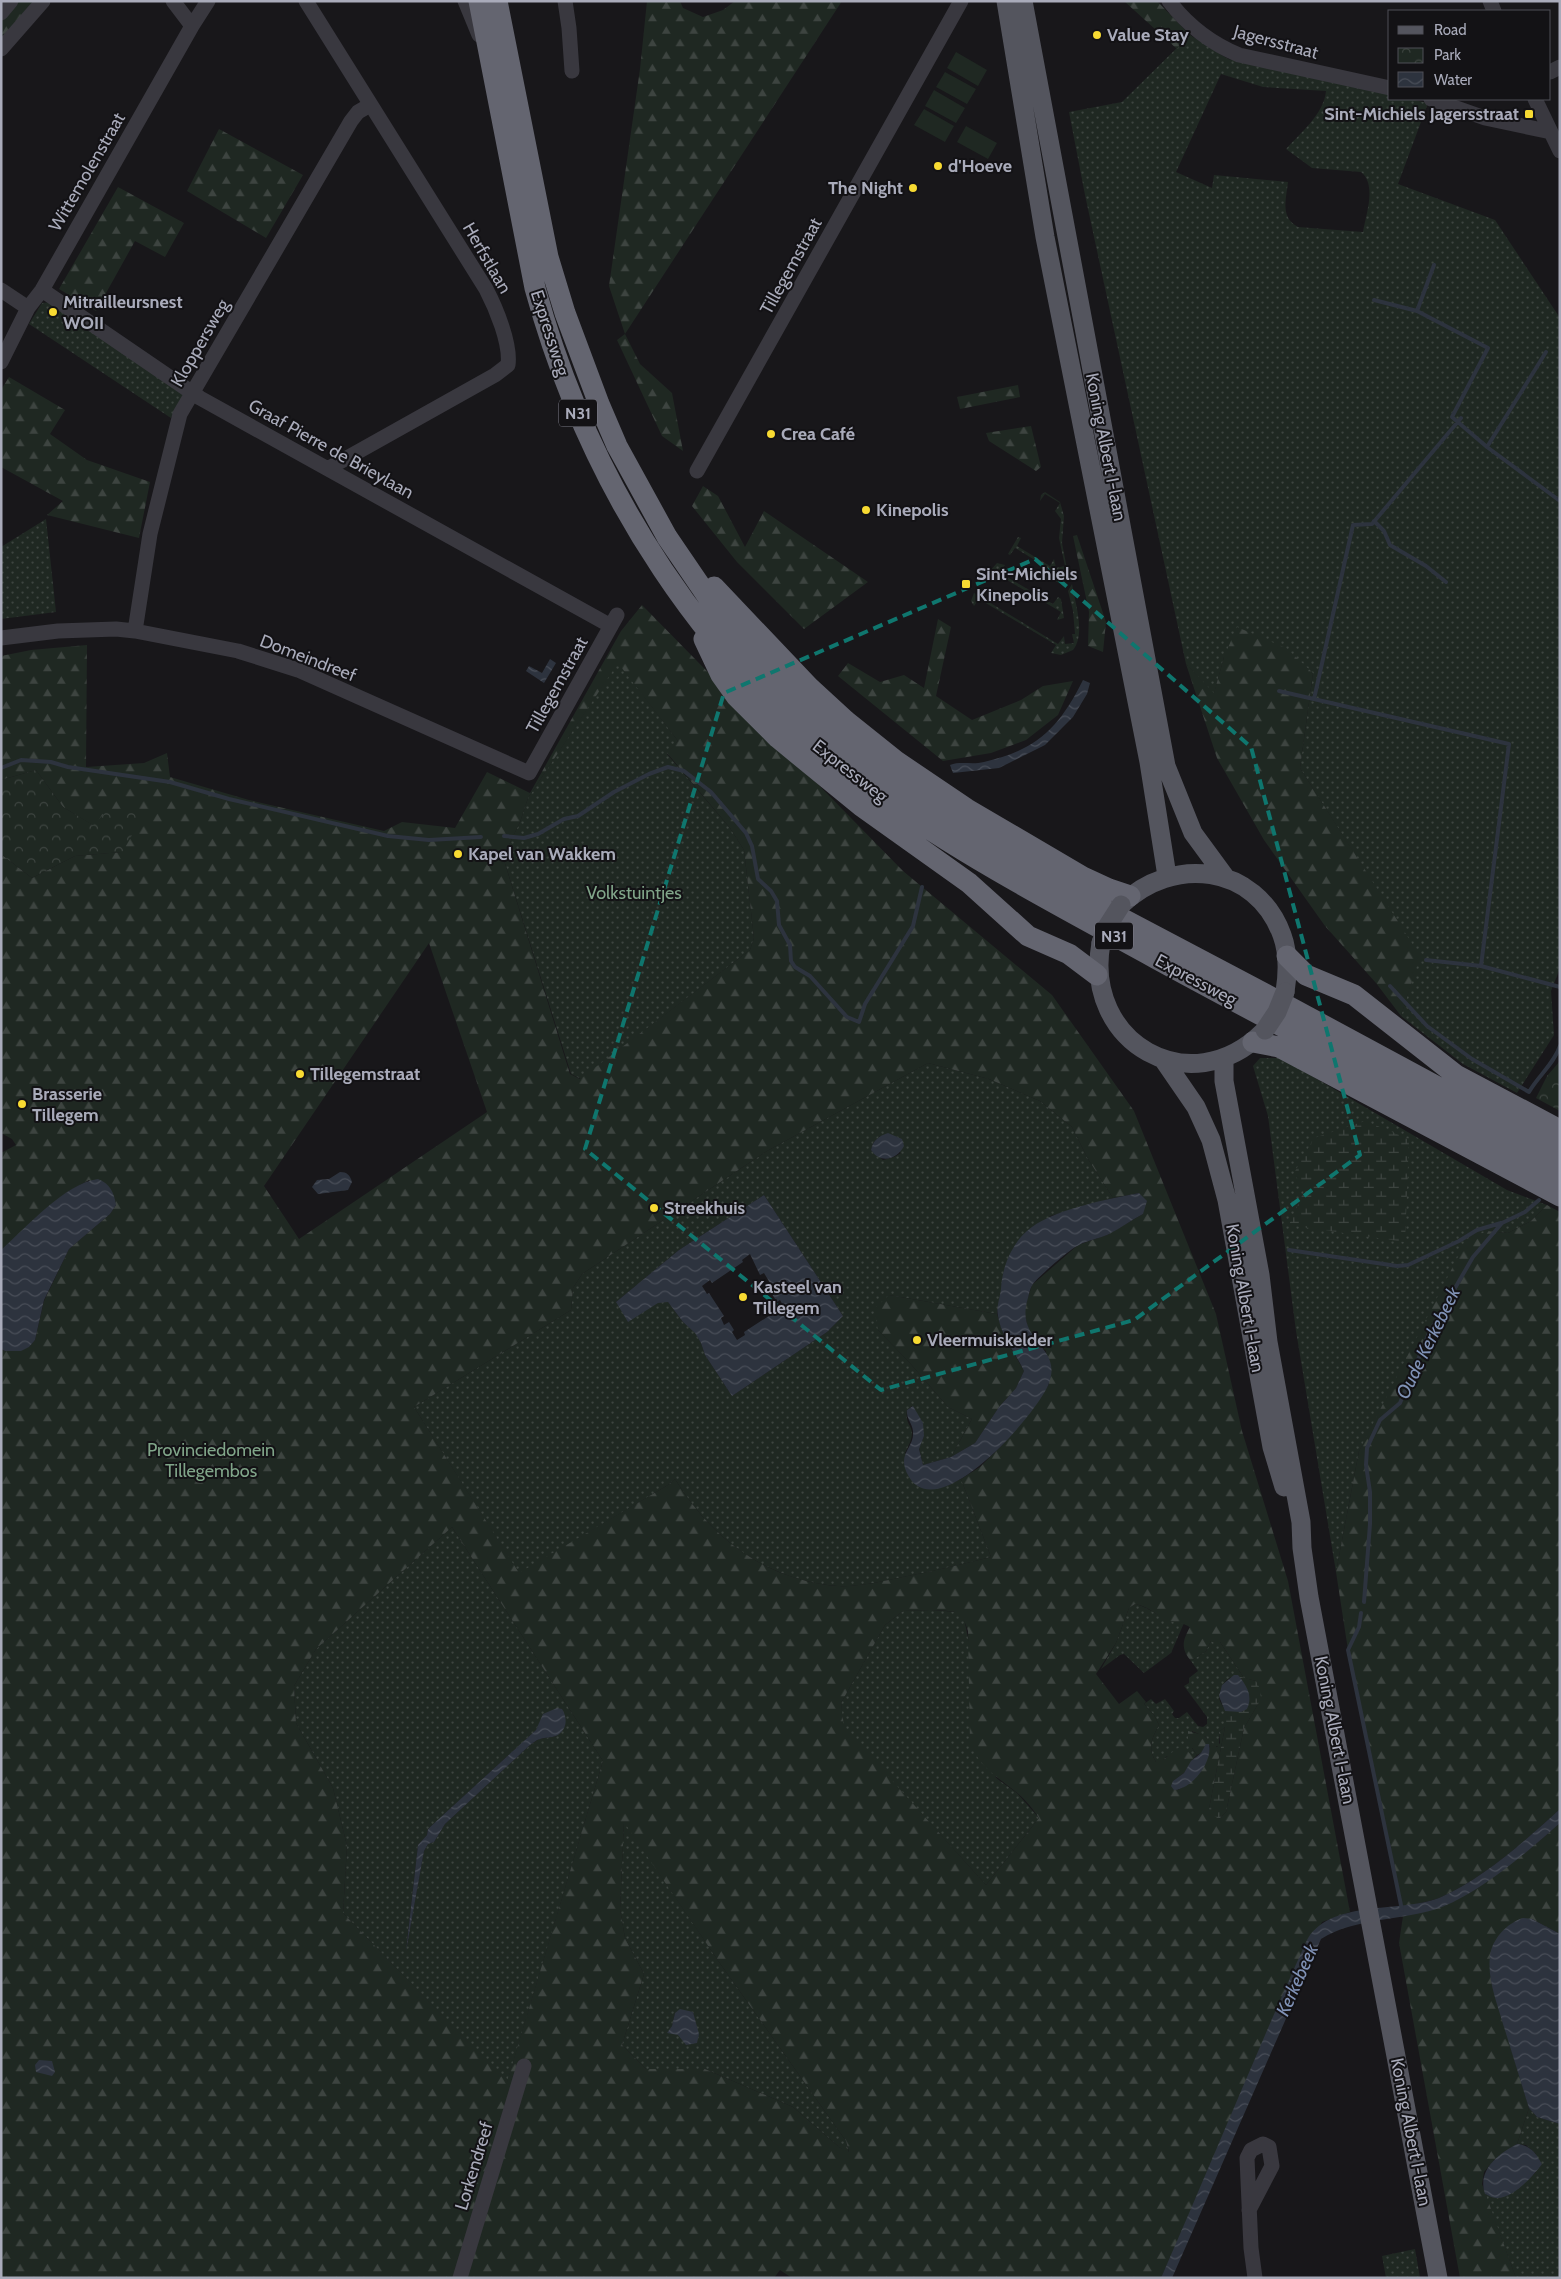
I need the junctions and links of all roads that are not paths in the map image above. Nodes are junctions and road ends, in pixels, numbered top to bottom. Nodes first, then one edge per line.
1 (12, 1) edge
2 (43, 1) edge
3 (173, 1) edge
4 (208, 1) edge
5 (306, 1) edge
6 (465, 1) edge
7 (479, 1) edge
8 (497, 1) edge
9 (504, 1) edge
10 (565, 1) edge
11 (961, 1) edge
12 (1006, 1) edge
13 (1023, 1) edge
14 (1169, 1) edge
15 (1, 13) edge
16 (192, 26) junction
17 (1, 49) edge
18 (490, 64) junction
19 (572, 72) dead end
20 (512, 77) junction
21 (1388, 88) edge
22 (1434, 100) edge
23 (1535, 100) edge
24 (370, 104) junction
25 (1550, 132) junction
26 (1560, 151) edge
27 (1, 290) edge
28 (42, 290) junction
29 (28, 308) junction
30 (1, 362) edge
31 (194, 392) junction
32 (329, 468) junction
33 (697, 471) dead end
34 (686, 566) junction
35 (697, 620) junction
36 (614, 621) joint
37 (135, 630) junction
38 (1, 638) edge
39 (529, 773) joint
40 (1167, 876) junction
41 (1226, 878) junction
42 (1126, 900) junction
43 (1287, 956) junction
44 (1098, 975) junction
45 (1259, 1036) junction
46 (1224, 1058) junction
47 (1163, 1059) junction
48 (1560, 1130) edge
49 (1560, 1153) edge
50 (1560, 1173) edge
51 (1560, 1196) edge
52 (1302, 1548) junction
53 (524, 2066) dead end
54 (1249, 2210) dead end
55 (460, 2278) edge
56 (1255, 2278) edge
57 (1438, 2278) edge

1 - 15 street
2 - 17 street
3 - 16 street
4 - 16 street, Wittemolenstraat
5 - 24 street, Herfstlaan
6 - 18 street, Expressweg
7 - 18 highway, Expressweg / N31
8 - 20 highway, Expressweg / N31
9 - 20 street, Expressweg
10 - 19 street
11 - 33 street, Tillegemstraat
12 - 40 main road, Koning Albert I-laan
13 - 41 main road, Koning Albert I-laan
14 - 21 street, Jagersstraat
16 - 28 street, Wittemolenstraat
18 - 35 highway, Expressweg / N31
20 - 34 highway, Expressweg / N31
22 - 25 street
23 - 25 street
24 - 31 street, Kloppersweg
24 - 32 street, Herfstlaan
25 - 26 street
27 - 29 street
28 - 29 street, Wittemolenstraat
28 - 31 street, Graaf Pierre de Brieylaan
29 - 30 street, Wittemolenstraat
31 - 32 street, Graaf Pierre de Brieylaan
31 - 37 street, Kloppersweg
32 - 36 street, Graaf Pierre de Brieylaan
34 - 42 highway, N31
34 - 49 highway, Expressweg / N31
35 - 44 highway, N31
35 - 50 highway, Expressweg / N31
36 - 39 street, Tillegemstraat
37 - 38 street, Domeindreef
37 - 39 street, Domeindreef
40 - 41 main road, Koning Albert I-laan
40 - 42 main road, Koning Albert I-laan
41 - 43 main road, Koning Albert I-laan
42 - 44 main road, Koning Albert I-laan, bridge
43 - 45 main road, Koning Albert I-laan, bridge
43 - 48 highway
44 - 47 main road, Koning Albert I-laan
45 - 46 main road, Koning Albert I-laan
45 - 51 highway
46 - 47 main road, Koning Albert I-laan
46 - 52 main road, Koning Albert I-laan
47 - 52 main road, Koning Albert I-laan
52 - 57 main road, Koning Albert I-laan
53 - 55 street, Lorkendreef
54 - 56 street

